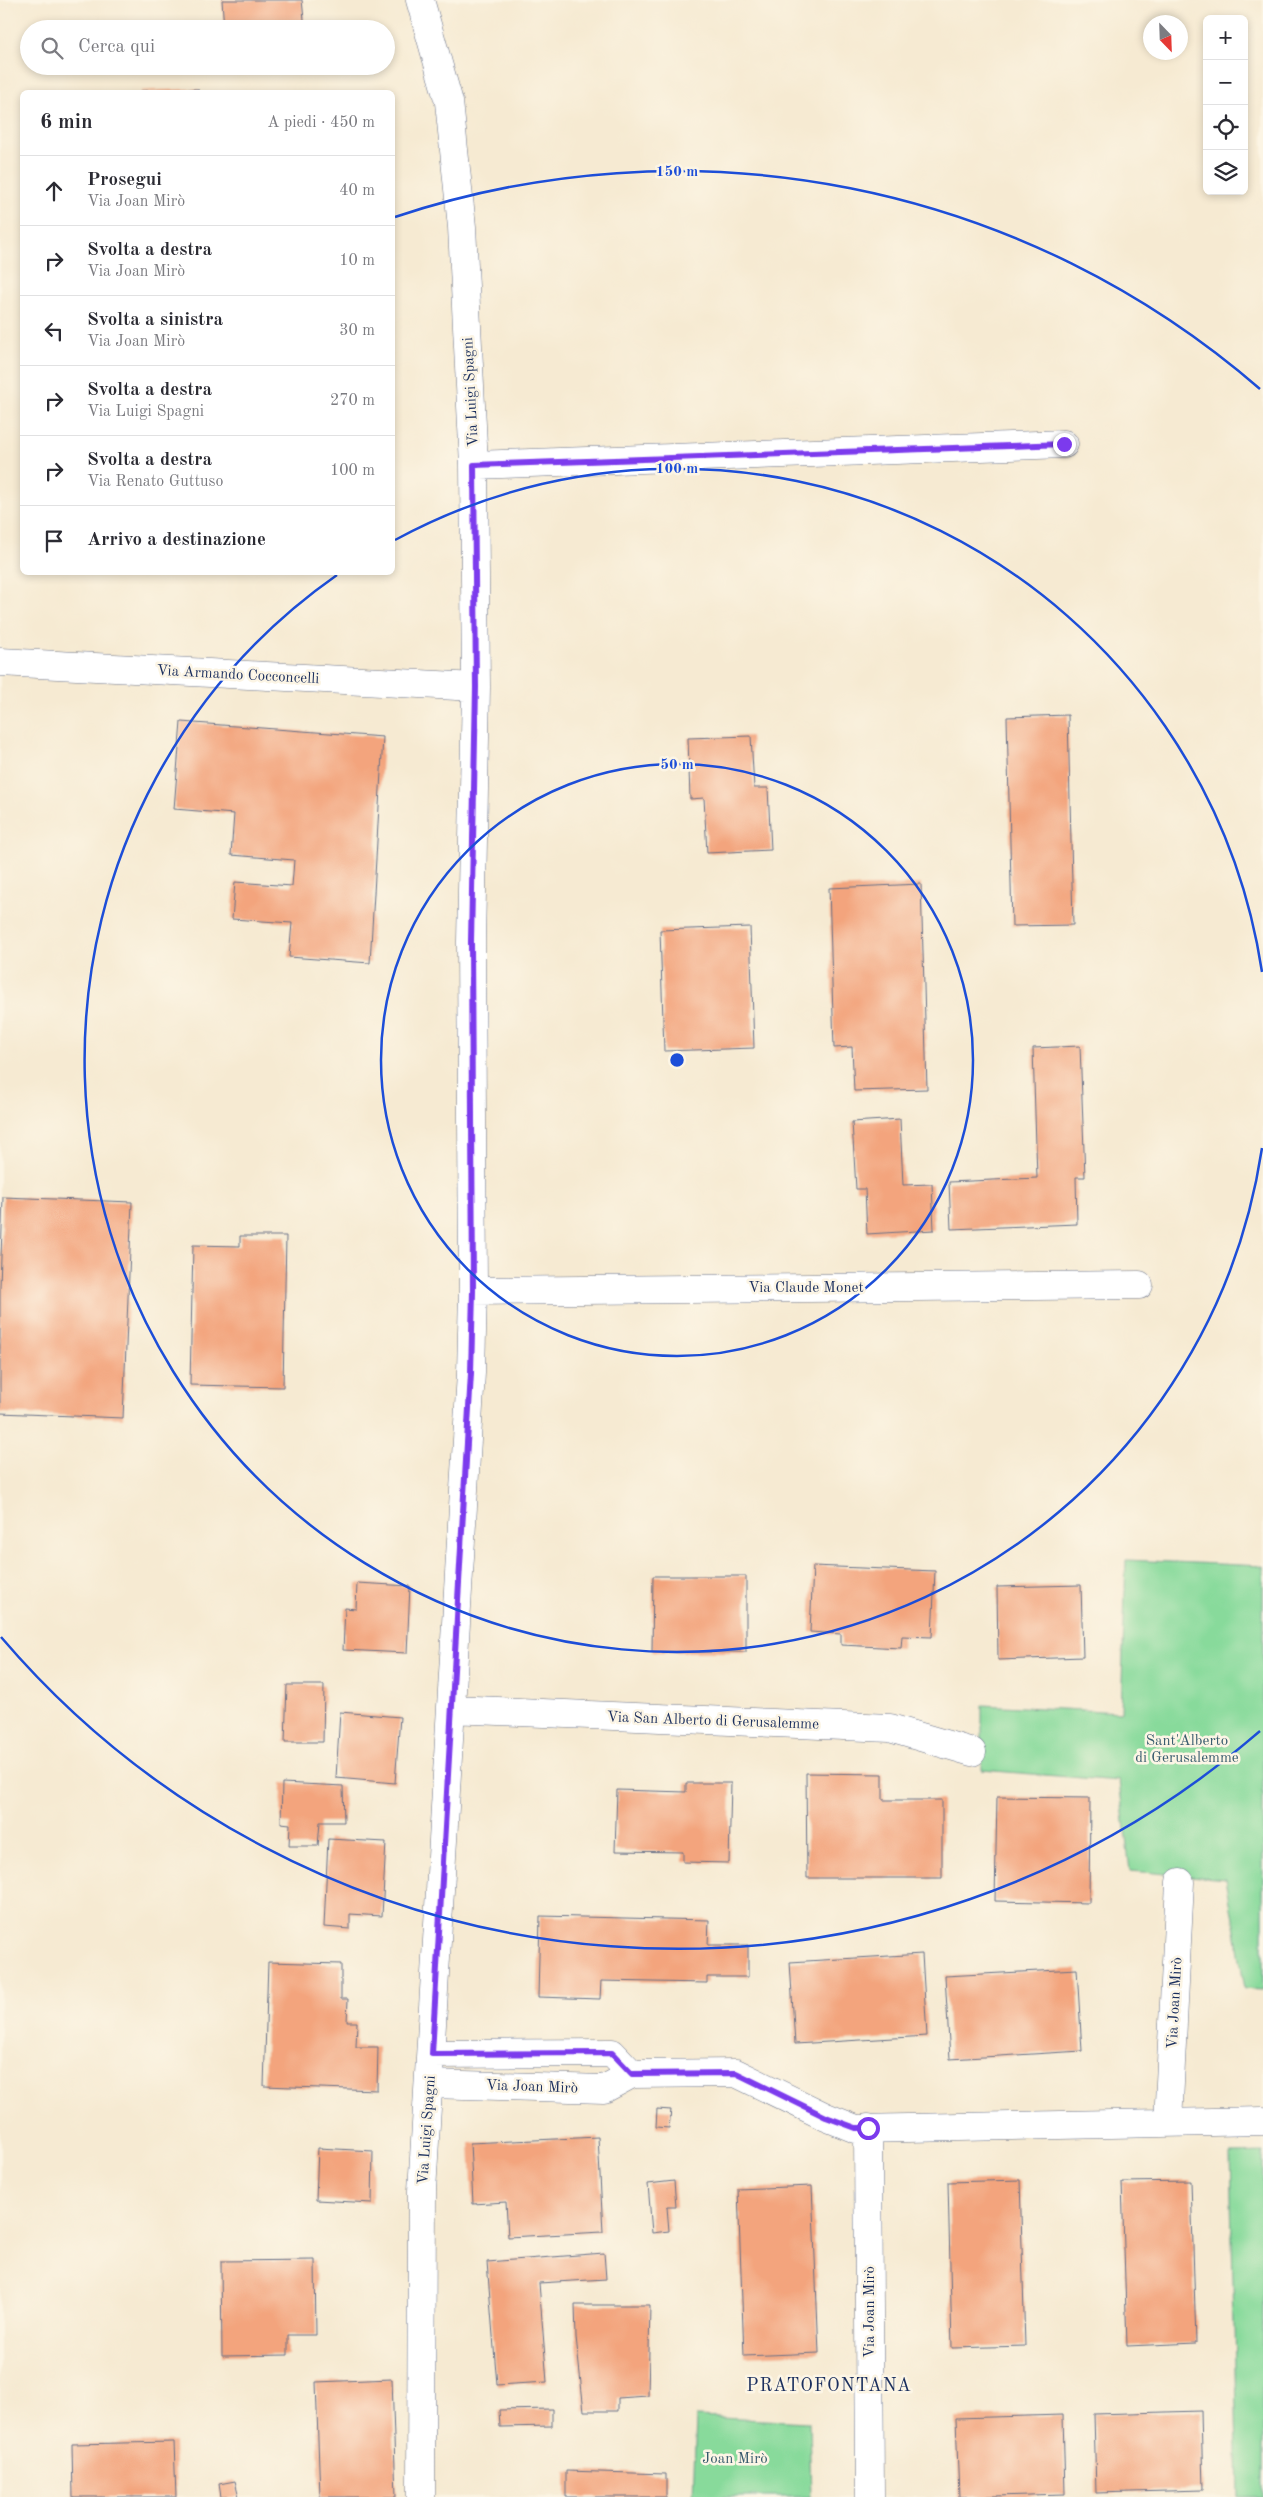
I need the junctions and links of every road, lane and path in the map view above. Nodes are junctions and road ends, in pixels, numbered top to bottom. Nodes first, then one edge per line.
1 (420, 0) edge
2 (1064, 444) dead end
3 (474, 465) junction
4 (0, 662) edge
5 (476, 687) junction
6 (1139, 1285) dead end
7 (473, 1291) junction
8 (451, 1709) junction
9 (972, 1752) dead end
10 (1180, 1882) dead end
11 (432, 2054) junction
12 (632, 2074) junction
13 (429, 2084) junction
14 (1263, 2121) edge
15 (1168, 2123) junction
16 (868, 2128) junction
17 (421, 2497) edge
18 (870, 2497) edge

1 - 3 street, Via Luigi Spagni
2 - 3 street
3 - 5 street, Via Luigi Spagni
4 - 5 street, Via Armando Cocconcelli
5 - 7 street, Via Luigi Spagni
6 - 7 street, Via Claude Monet
7 - 8 street, Via Luigi Spagni
8 - 9 street, Via San Alberto di Gerusalemme
8 - 11 street, Via Luigi Spagni
10 - 15 street, Via Joan Mirò
11 - 12 street, Via Joan Mirò
11 - 13 street, Via Luigi Spagni
12 - 13 street, Via Joan Mirò
12 - 16 street, Via Joan Mirò
13 - 17 street, Via Luigi Spagni
14 - 15 street, Via Joan Mirò
15 - 16 street, Via Joan Mirò
16 - 18 street, Via Joan Mirò

